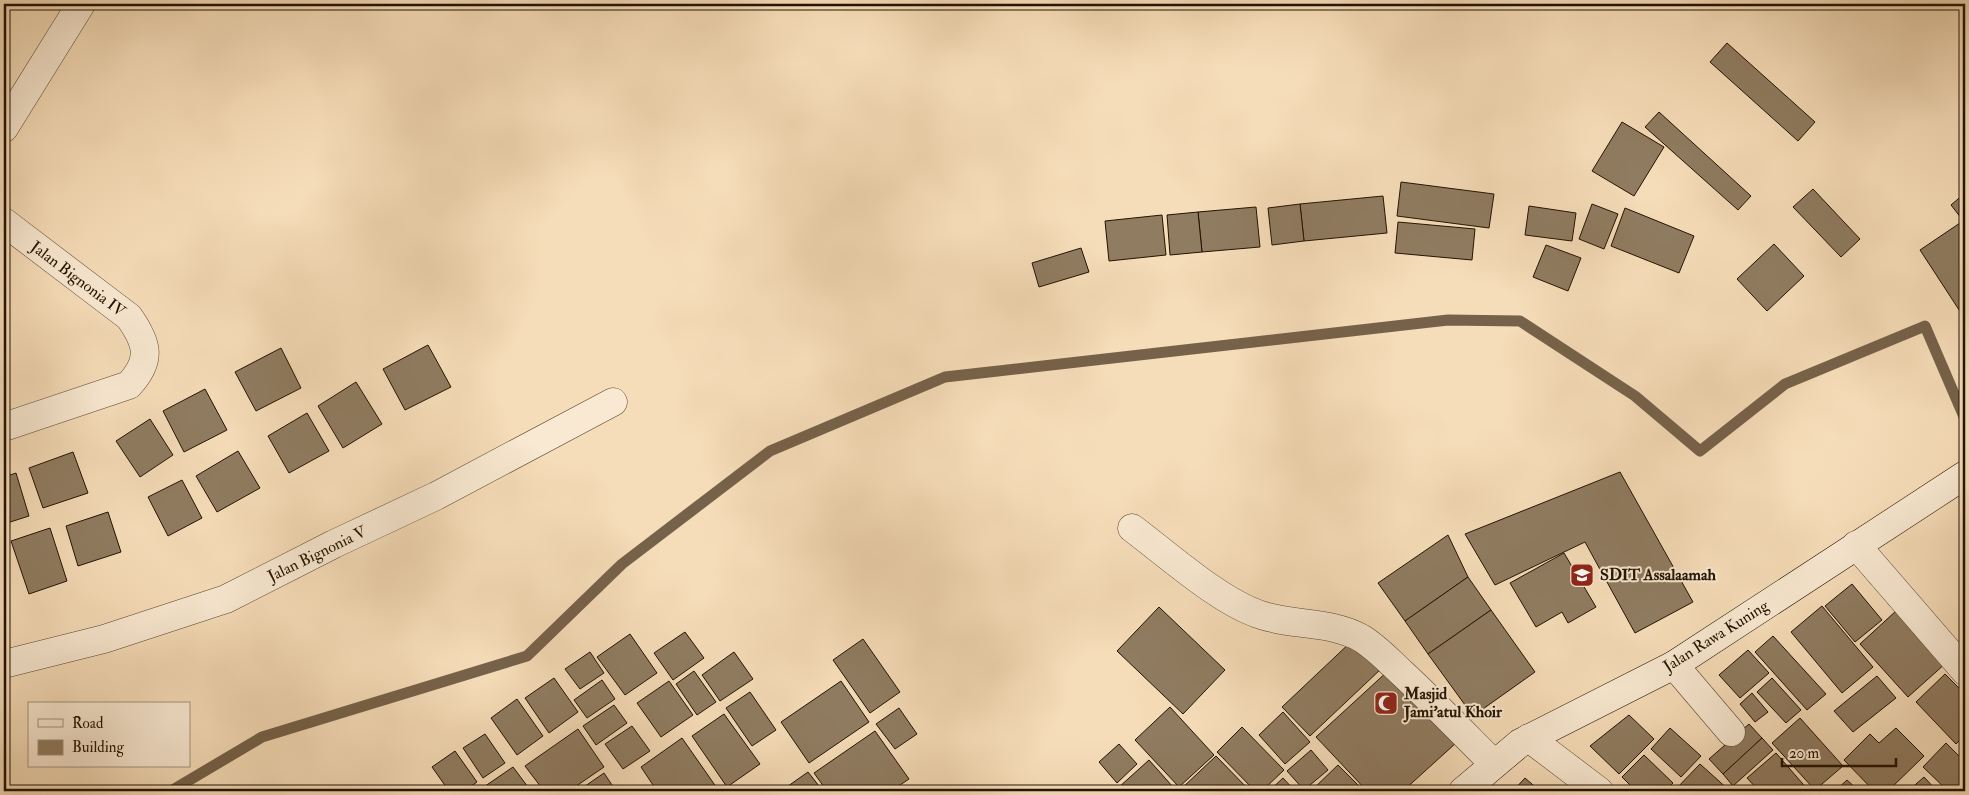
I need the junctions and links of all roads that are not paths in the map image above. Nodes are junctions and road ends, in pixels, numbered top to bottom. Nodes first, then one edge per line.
1 (81, 4) edge
2 (4, 128) edge
3 (4, 222) edge
4 (613, 402) dead end
5 (4, 428) edge
6 (1965, 475) edge
7 (1132, 528) dead end
8 (1856, 546) junction
9 (4, 664) edge
10 (1674, 665) junction
11 (1965, 671) edge
12 (1731, 732) dead end
13 (1529, 738) junction
14 (1494, 764) junction
15 (1463, 791) edge
16 (1599, 791) edge

1 - 2 street
3 - 5 street, Jalan Bignonia IV
4 - 9 street, Jalan Bignonia V
6 - 8 street, Jalan Rawa Kuning
7 - 14 street
8 - 10 street, Jalan Rawa Kuning
8 - 11 street
10 - 12 street
10 - 13 street, Jalan Rawa Kuning
13 - 14 street, Jalan Rawa Kuning
13 - 16 street
14 - 15 street, Jalan Rawa Kuning

